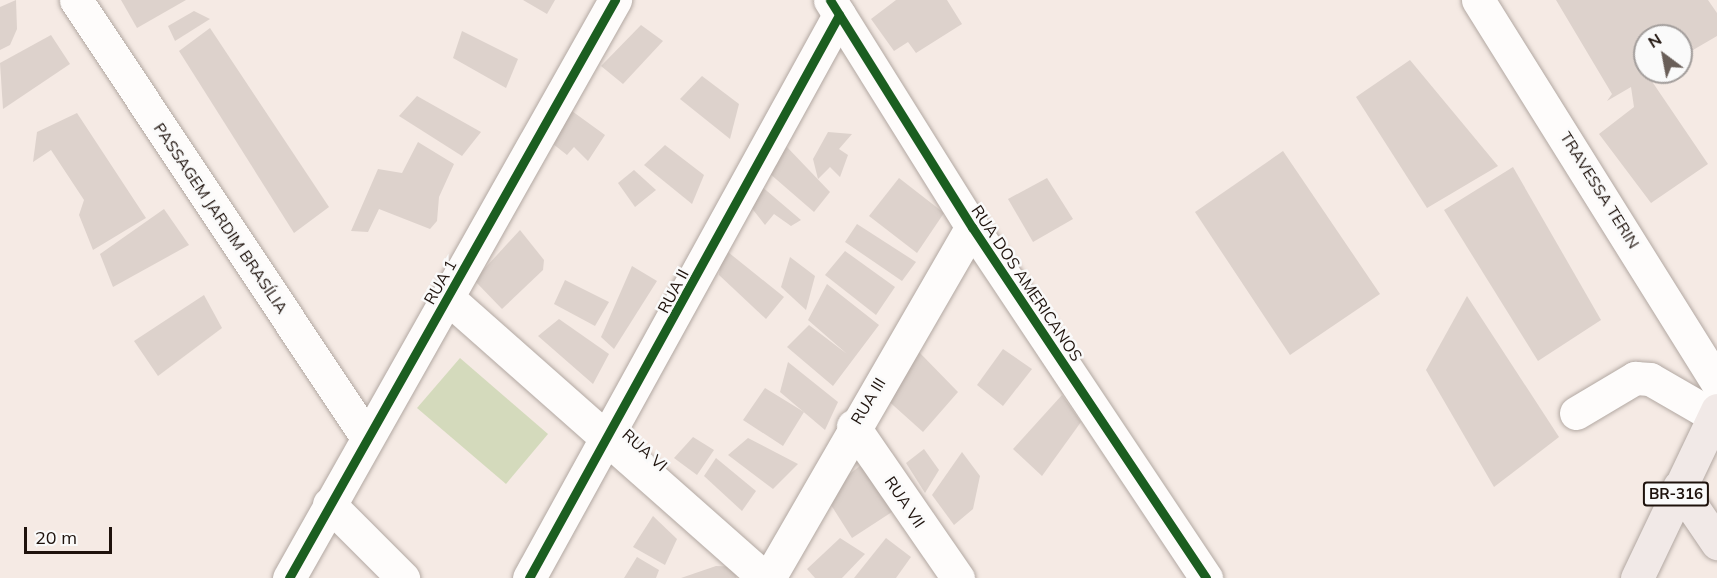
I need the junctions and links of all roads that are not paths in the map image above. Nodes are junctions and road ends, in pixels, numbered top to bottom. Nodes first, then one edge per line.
1 (76, 0) edge
2 (615, 0) edge
3 (1479, 0) edge
4 (835, 8) edge
5 (972, 227) junction
6 (448, 298) junction
7 (1717, 382) edge
8 (1576, 412) dead end
9 (1715, 413) edge
10 (853, 426) junction
11 (366, 436) junction
12 (610, 439) junction
13 (1679, 487) junction
14 (329, 504) junction
15 (1717, 543) edge
16 (289, 578) edge
17 (403, 578) edge
18 (529, 578) edge
19 (767, 578) edge
20 (958, 578) edge
21 (1206, 578) edge
22 (1636, 578) edge

1 - 11 street, PASSAGEM JARDIM BRASÍLIA
2 - 6 street, RUA 1
3 - 7 street, TRAVESSA TERIN
4 - 5 street, RUA DOS AMERICANOS
4 - 12 street, RUA II
5 - 10 street, RUA III
5 - 21 street, RUA DOS AMERICANOS
6 - 11 street, RUA 1
6 - 12 street, RUA VI
8 - 9 street
9 - 13 highway, BR-316
10 - 19 street, RUA III
10 - 20 street, RUA VII
11 - 14 street, RUA 1
12 - 18 street, RUA II
12 - 19 street, RUA VI
13 - 15 highway
13 - 22 highway, BR-316
14 - 16 street, RUA 1
14 - 17 street

